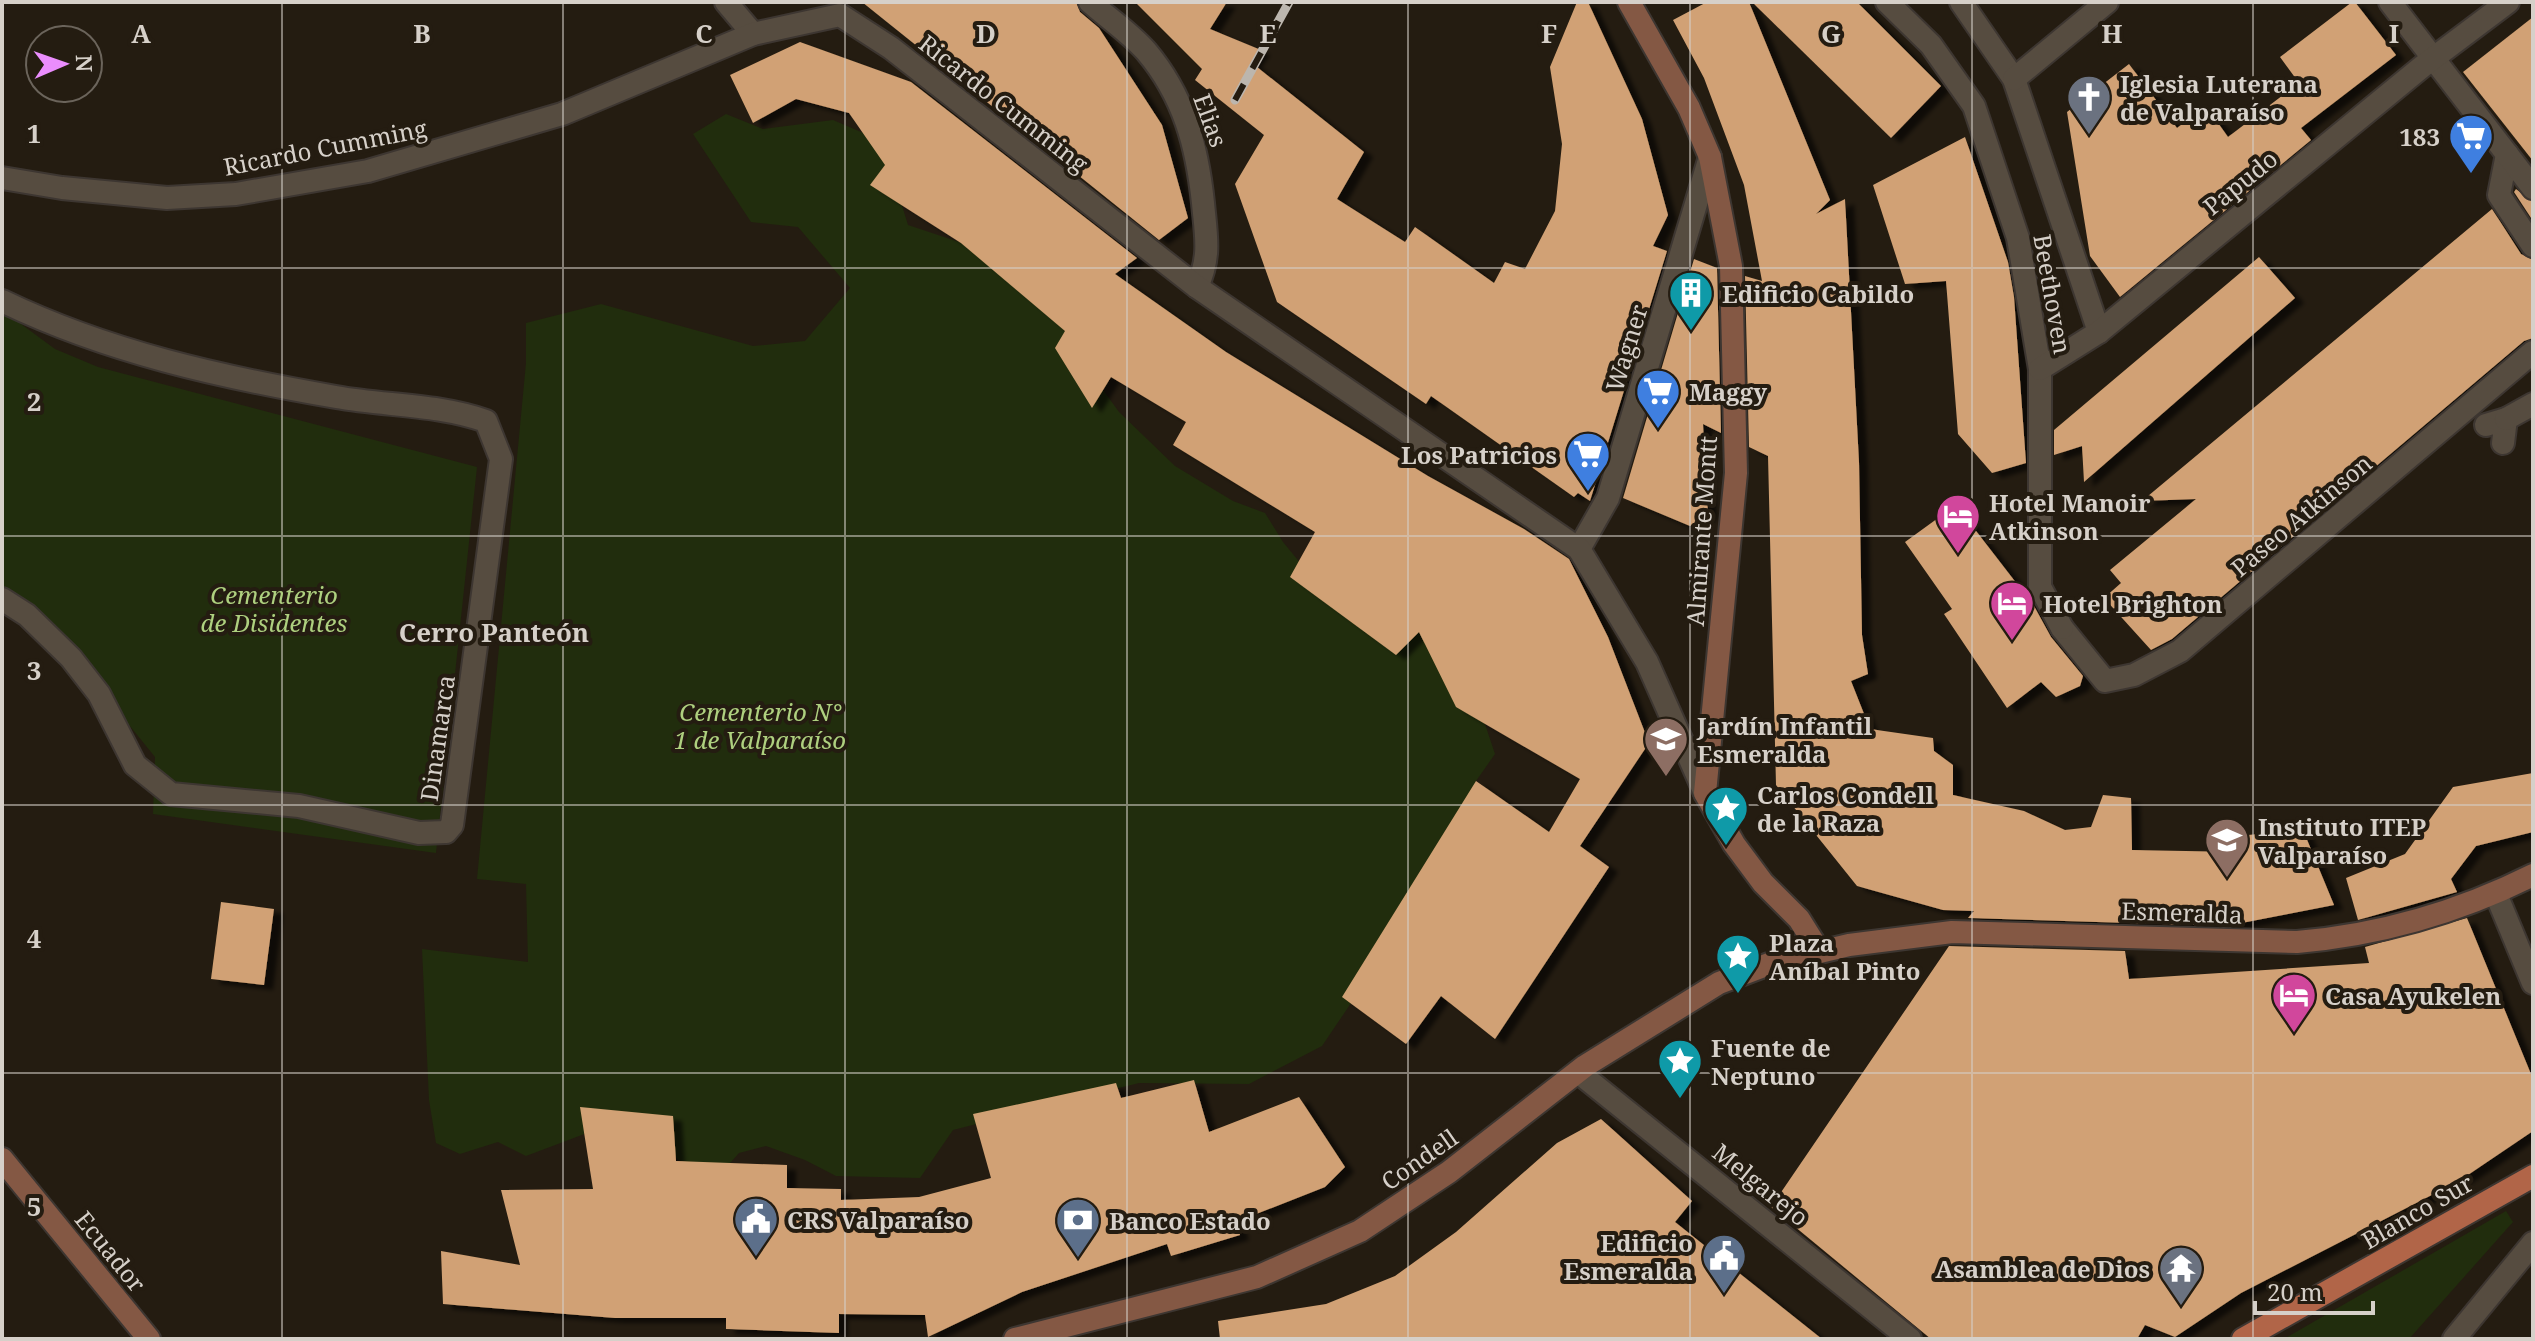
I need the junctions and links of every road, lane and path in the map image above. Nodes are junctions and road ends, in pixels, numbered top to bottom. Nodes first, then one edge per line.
1 (726, 2) edge
2 (1090, 2) edge
3 (1629, 2) edge
4 (1887, 2) edge
5 (1961, 2) edge
6 (2107, 2) edge
7 (2390, 2) edge
8 (2508, 2) edge
9 (837, 9) edge
10 (753, 34) junction
11 (2434, 57) junction
12 (2014, 79) junction
13 (2507, 154) junction
14 (1710, 157) junction
15 (2, 178) edge
16 (2533, 188) edge
17 (2533, 246) edge
18 (1197, 287) junction
19 (2, 301) edge
20 (2099, 332) junction
21 (2533, 352) edge
22 (2040, 369) junction
23 (2533, 404) edge
24 (2503, 443) dead end
25 (1579, 549) junction
26 (2, 599) edge
27 (2062, 628) joint
28 (1705, 793) junction
29 (2533, 875) edge
30 (2496, 894) junction
31 (1819, 951) junction
32 (2533, 983) edge
33 (1578, 1072) junction
34 (2, 1159) edge
35 (2533, 1176) edge
36 (2533, 1243) edge
37 (149, 1339) edge
38 (1015, 1339) edge
39 (1910, 1339) edge
40 (2243, 1339) edge
41 (2454, 1339) edge

1 - 10 street
2 - 18 street, Elias
3 - 14 main road, Almirante Montt
4 - 22 street, Beethoven
5 - 12 street
6 - 12 street
7 - 11 street
8 - 11 street, Papudo
9 - 10 street, Ricardo Cumming
9 - 18 street, Ricardo Cumming
10 - 15 street, Ricardo Cumming
11 - 13 street
11 - 20 street, Papudo
12 - 20 street
13 - 16 street
13 - 17 street
14 - 25 street, Wagner
14 - 28 main road, Almirante Montt
18 - 25 street, Ricardo Cumming
19 - 26 street, Dinamarca
20 - 22 street, Papudo
21 - 27 street, Paseo Atkinson
22 - 27 street, Beethoven
23 - 24 street
25 - 28 street, Ricardo Cumming
28 - 31 main road
29 - 30 main road, Esmeralda
30 - 31 main road, Esmeralda
30 - 32 street
31 - 33 main road, Condell
33 - 38 main road, Condell
33 - 39 street, Melgarejo
34 - 37 main road, Ecuador
35 - 40 main road, Blanco Sur
36 - 41 street

